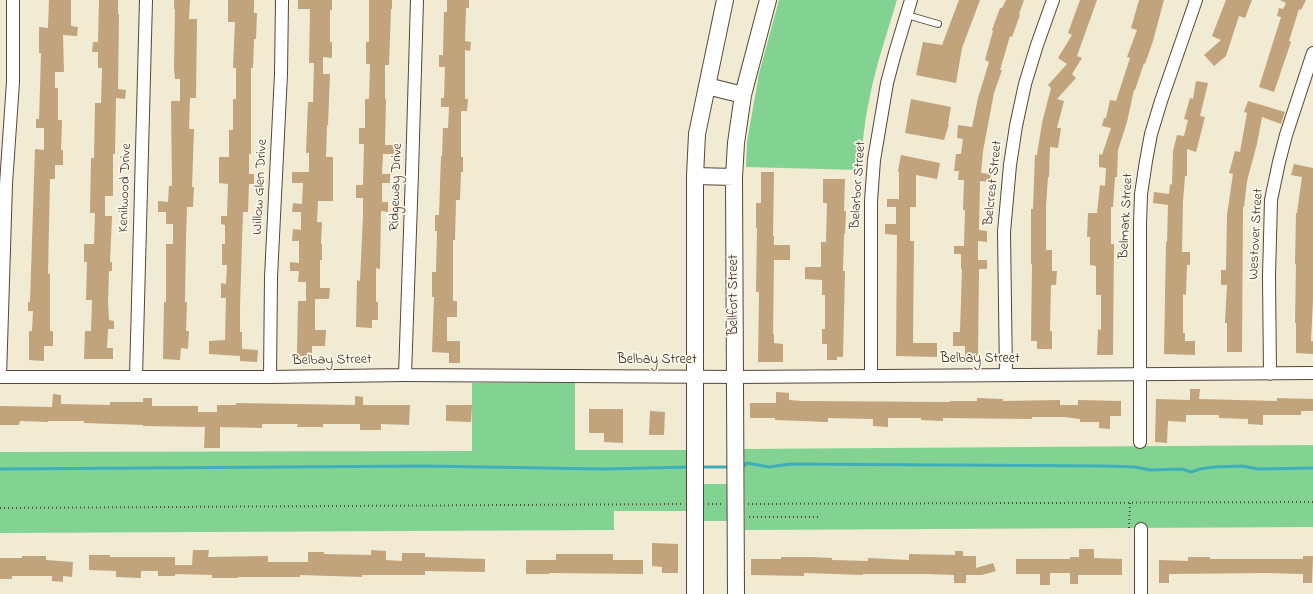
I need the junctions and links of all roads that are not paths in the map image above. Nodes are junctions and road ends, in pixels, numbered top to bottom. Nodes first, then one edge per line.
1 (13, 0) edge
2 (146, 0) edge
3 (282, 0) edge
4 (417, 0) edge
5 (725, 0) edge
6 (768, 0) edge
7 (912, 0) edge
8 (1053, 0) edge
9 (1196, 0) edge
10 (907, 15) junction
11 (938, 24) dead end
12 (1313, 53) edge
13 (707, 86) junction
14 (743, 95) junction
15 (695, 176) junction
16 (734, 177) junction
17 (1313, 373) edge
18 (1270, 374) junction
19 (405, 375) junction
20 (1006, 375) junction
21 (1140, 375) junction
22 (695, 376) junction
23 (871, 376) junction
24 (0, 377) edge
25 (136, 377) junction
26 (270, 377) junction
27 (735, 377) junction
28 (1140, 442) dead end
29 (1141, 531) road end
30 (695, 594) edge
31 (736, 594) edge
32 (1141, 594) edge

1 - 24 street
2 - 25 street, Kenilwood Drive
3 - 26 street, Willow Glen Drive
4 - 19 street, Ridgeway Drive
5 - 13 main road
6 - 14 main road, Bellfort Street
7 - 10 street, Belarbor Street
8 - 20 street, Belcrest Street
9 - 21 street, Belmark Street
10 - 11 lane
10 - 23 street, Belarbor Street
12 - 18 street, Westover Street
13 - 14 main road
13 - 15 main road
14 - 16 main road, Bellfort Street
15 - 16 main road
15 - 22 main road
16 - 27 main road, Bellfort Street
17 - 18 street, Belbay Street
18 - 21 street, Belbay Street
19 - 22 street, Belbay Street
19 - 26 street, Belbay Street
20 - 21 street, Belbay Street
20 - 23 street, Belbay Street
21 - 28 street, Belmark Street
22 - 27 street, Belbay Street
22 - 30 main road
23 - 27 street, Belbay Street
24 - 25 street, Belbay Street
25 - 26 street, Belbay Street
27 - 31 main road, Bellfort Street
29 - 32 street

